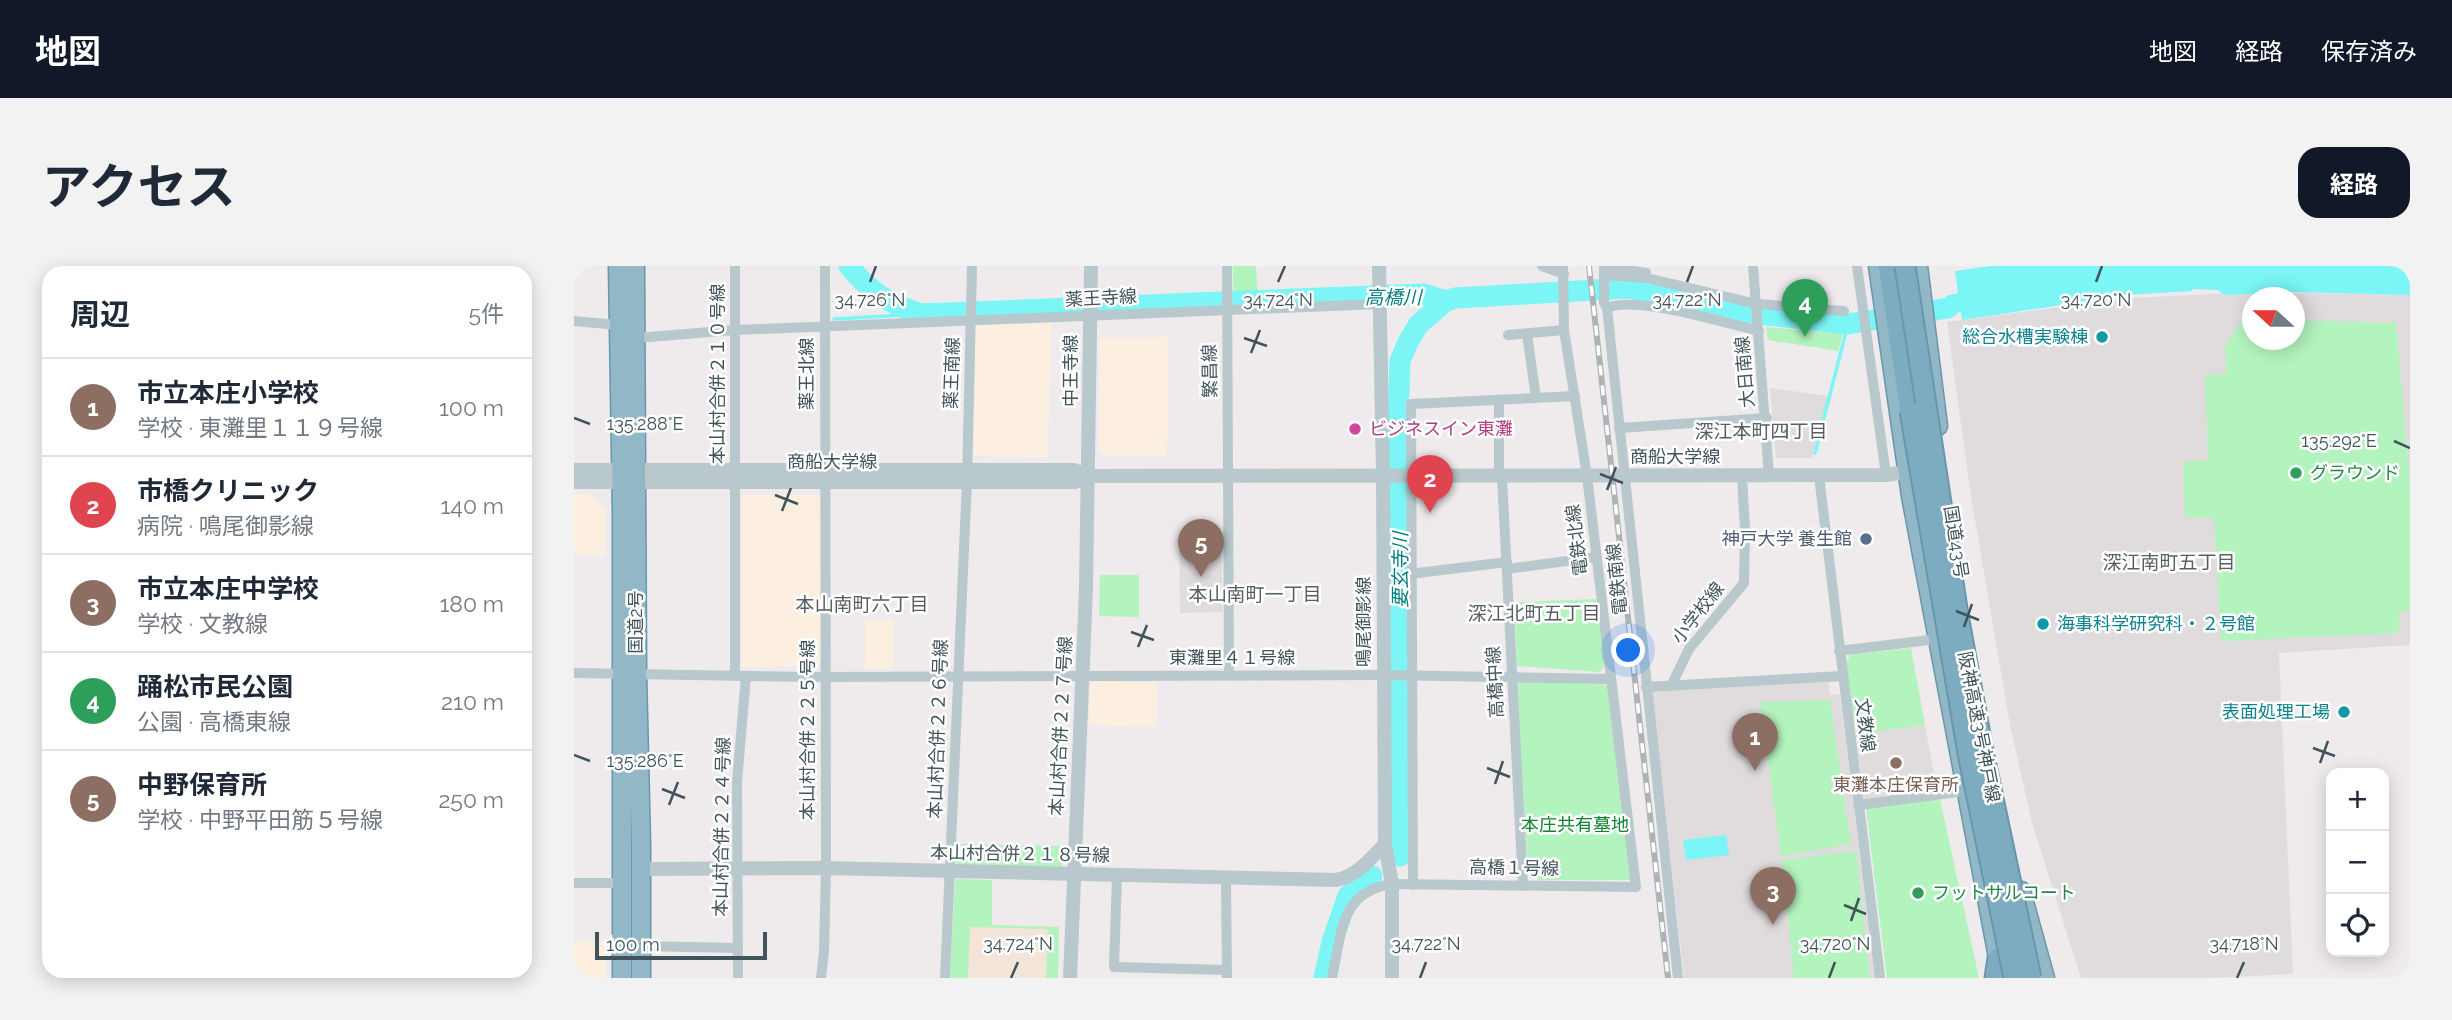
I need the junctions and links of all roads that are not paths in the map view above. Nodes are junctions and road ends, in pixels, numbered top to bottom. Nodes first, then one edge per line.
1 (618, 266) edge
2 (635, 266) edge
3 (735, 266) edge
4 (825, 266) edge
5 (972, 266) edge
6 (1091, 266) edge
7 (1227, 266) edge
8 (1379, 266) edge
9 (1542, 266) edge
10 (1754, 266) edge
11 (1857, 266) edge
12 (1878, 266) edge
13 (1888, 266) edge
14 (1905, 266) edge
15 (1919, 266) edge
16 (1563, 270) edge
17 (1605, 272) edge
18 (1647, 272) edge
19 (1380, 298) junction
20 (1757, 305) junction
21 (1605, 306) junction
22 (1884, 307) junction
23 (1863, 308) junction
24 (1091, 310) junction
25 (1227, 310) junction
26 (1844, 311) dead end
27 (971, 315) junction
28 (574, 321) edge
29 (618, 325) junction
30 (825, 327) junction
31 (1759, 329) junction
32 (735, 330) junction
33 (1564, 330) junction
34 (1527, 334) junction
35 (1508, 335) dead end
36 (636, 338) junction
37 (1575, 396) junction
38 (1536, 398) junction
39 (1499, 400) junction
40 (1767, 418) junction
41 (1619, 428) junction
42 (1944, 468) junction
43 (574, 470) edge
44 (1908, 471) junction
45 (1386, 474) junction
46 (1407, 474) junction
47 (736, 475) junction
48 (967, 475) junction
49 (1229, 475) junction
50 (1886, 475) junction
51 (825, 476) junction
52 (1089, 476) junction
53 (1587, 476) junction
54 (1742, 476) junction
55 (1769, 476) junction
56 (1819, 476) junction
57 (629, 477) junction
58 (1500, 477) junction
59 (1624, 477) junction
60 (574, 482) edge
61 (1596, 557) junction
62 (1507, 565) junction
63 (1410, 574) junction
64 (1937, 639) junction
65 (1839, 651) junction
66 (574, 673) edge
67 (630, 673) junction
68 (957, 675) junction
69 (1389, 675) junction
70 (1409, 675) junction
71 (740, 676) junction
72 (1082, 676) junction
73 (1229, 676) junction
74 (1513, 676) junction
75 (1842, 676) junction
76 (824, 677) junction
77 (1610, 680) junction
78 (1671, 686) junction
79 (1647, 687) junction
80 (1966, 791) junction
81 (1858, 805) junction
82 (1385, 844) junction
83 (736, 868) junction
84 (826, 868) junction
85 (641, 869) junction
86 (950, 871) junction
87 (1073, 874) junction
88 (1116, 876) junction
89 (1226, 879) junction
90 (574, 883) edge
91 (622, 883) junction
92 (1392, 884) junction
93 (1413, 885) junction
94 (1522, 886) junction
95 (1636, 887) joint
96 (641, 946) junction
97 (738, 948) junction
98 (1998, 958) junction
99 (1227, 974) edge
100 (622, 978) edge
101 (641, 978) edge
102 (738, 978) edge
103 (821, 978) edge
104 (945, 978) edge
105 (1070, 978) edge
106 (1332, 978) edge
107 (1392, 978) edge
108 (1678, 978) edge
109 (1880, 978) edge
110 (1996, 978) edge
111 (2003, 978) edge
112 (2014, 978) edge
113 (2031, 978) edge
114 (2045, 978) edge

1 - 29 highway, 国道2号
2 - 36 highway, 国道2号
3 - 32 street, 本山村合併２１０号線
4 - 30 street, 薬王北線
5 - 27 street, 薬王南線
6 - 24 street, 中王寺線
7 - 25 street, 繁昌線
8 - 19 street, 鳴尾御影線
9 - 16 street
10 - 20 street, 大日南線
11 - 23 street
12 - 22 highway, 国道43号
13 - 112 highway, 阪神高速3号神戸線, bridge
14 - 113 highway, 阪神高速3号神戸線, bridge
15 - 42 highway, 国道43号
16 - 33 street, 電鉄北線
17 - 18 street
17 - 21 street, 電鉄南線
18 - 20 street
19 - 25 street, 薬王寺線
19 - 45 street, 鳴尾御影線
20 - 26 street
20 - 31 street, 大日南線
21 - 31 street
21 - 41 street, 電鉄南線
22 - 23 street
22 - 44 highway, 国道43号
23 - 50 street
24 - 25 street, 薬王寺線
24 - 27 street, 薬王寺線
24 - 52 street, 中王寺線
25 - 49 street, 繁昌線
27 - 30 street, 薬王寺線
27 - 48 street, 薬王南線
28 - 29 street
29 - 57 highway, 国道2号
30 - 32 street, 薬王寺線
30 - 51 street, 薬王北線
31 - 40 street, 大日南線
32 - 36 street, 薬王寺線
32 - 47 street, 本山村合併２１０号線
33 - 34 street
33 - 37 street, 電鉄北線
34 - 35 street
34 - 38 street
36 - 57 highway, 国道2号
37 - 38 street
37 - 53 street, 電鉄北線
38 - 39 street
39 - 46 street
39 - 58 street, 高橋中線
40 - 41 street
40 - 55 street, 大日南線
41 - 59 street, 電鉄南線
42 - 44 street, 商船大学線
42 - 114 highway, 国道43号
43 - 57 street, 商船大学線
44 - 50 street, 商船大学線
44 - 64 highway, 国道43号
45 - 46 street, 商船大学線
45 - 49 street, 商船大学線
45 - 69 street, 鳴尾御影線
46 - 58 street, 商船大学線
46 - 63 street
47 - 51 street, 商船大学線
47 - 57 street, 商船大学線
47 - 71 street, 本山村合併２２４号線
48 - 51 street, 商船大学線
48 - 52 street, 商船大学線
48 - 68 street, 本山村合併２２６号線
49 - 52 street, 商船大学線
49 - 73 street, 繁昌線
50 - 56 street, 商船大学線
51 - 76 street, 本山村合併２２５号線
52 - 72 street, 本山村合併２２７号線
53 - 58 street, 商船大学線
53 - 59 street, 商船大学線
53 - 61 street, 電鉄北線
54 - 55 street, 商船大学線
54 - 59 street, 商船大学線
54 - 78 street, 小学校線
55 - 56 street, 商船大学線
56 - 65 street, 文教線
57 - 60 street, 商船大学線
57 - 67 highway, 国道2号
58 - 62 street, 高橋中線
59 - 79 street, 電鉄南線
61 - 62 street
61 - 77 street, 電鉄北線
62 - 63 street
62 - 74 street, 高橋中線
63 - 70 street
64 - 65 street
64 - 80 highway, 国道43号
65 - 75 street, 文教線
66 - 67 street, 東灘里４１号線
67 - 71 street, 東灘里４１号線
67 - 85 highway, 国道2号
67 - 91 highway, 国道2号
68 - 72 street, 東灘里４１号線
68 - 76 street, 東灘里４１号線
68 - 86 street, 本山村合併２２６号線
69 - 70 street, 東灘里４１号線
69 - 73 street, 東灘里４１号線
69 - 82 street, 鳴尾御影線
70 - 74 street, 東灘里４１号線
70 - 93 street
71 - 76 street, 東灘里４１号線
71 - 83 street, 本山村合併２２４号線
72 - 73 street, 東灘里４１号線
72 - 87 street, 本山村合併２２７号線
74 - 77 street, 東灘里４１号線
74 - 94 street, 高橋中線
75 - 78 street
75 - 81 street, 文教線
76 - 84 street, 本山村合併２２５号線
77 - 95 street, 電鉄北線
78 - 79 street
79 - 108 street, 電鉄南線
80 - 81 street
80 - 98 highway, 国道43号
81 - 109 street, 文教線
82 - 89 street, 本山村合併２１８号線
82 - 92 street, 鳴尾御影線
83 - 84 street, 本山村合併２１８号線
83 - 85 street, 本山村合併２１８号線
83 - 97 street, 本山村合併２２４号線
84 - 86 street, 本山村合併２１８号線
84 - 103 street, 本山村合併２２５号線
85 - 96 highway, 国道2号
86 - 87 street, 本山村合併２１８号線
86 - 104 street, 本山村合併２２６号線
87 - 88 street, 本山村合併２１８号線
87 - 105 street, 本山村合併２２７号線
88 - 89 street, 本山村合併２１８号線
88 - 99 street
89 - 99 street
90 - 91 street
91 - 100 highway, 国道2号
92 - 93 street, 高橋１号線
92 - 106 street
92 - 107 street, 鳴尾御影線
93 - 94 street, 高橋１号線
94 - 95 street, 高橋１号線
96 - 97 street
96 - 101 highway, 国道2号
97 - 102 street, 本山村合併２２４号線
98 - 110 highway
98 - 111 highway, 国道43号

